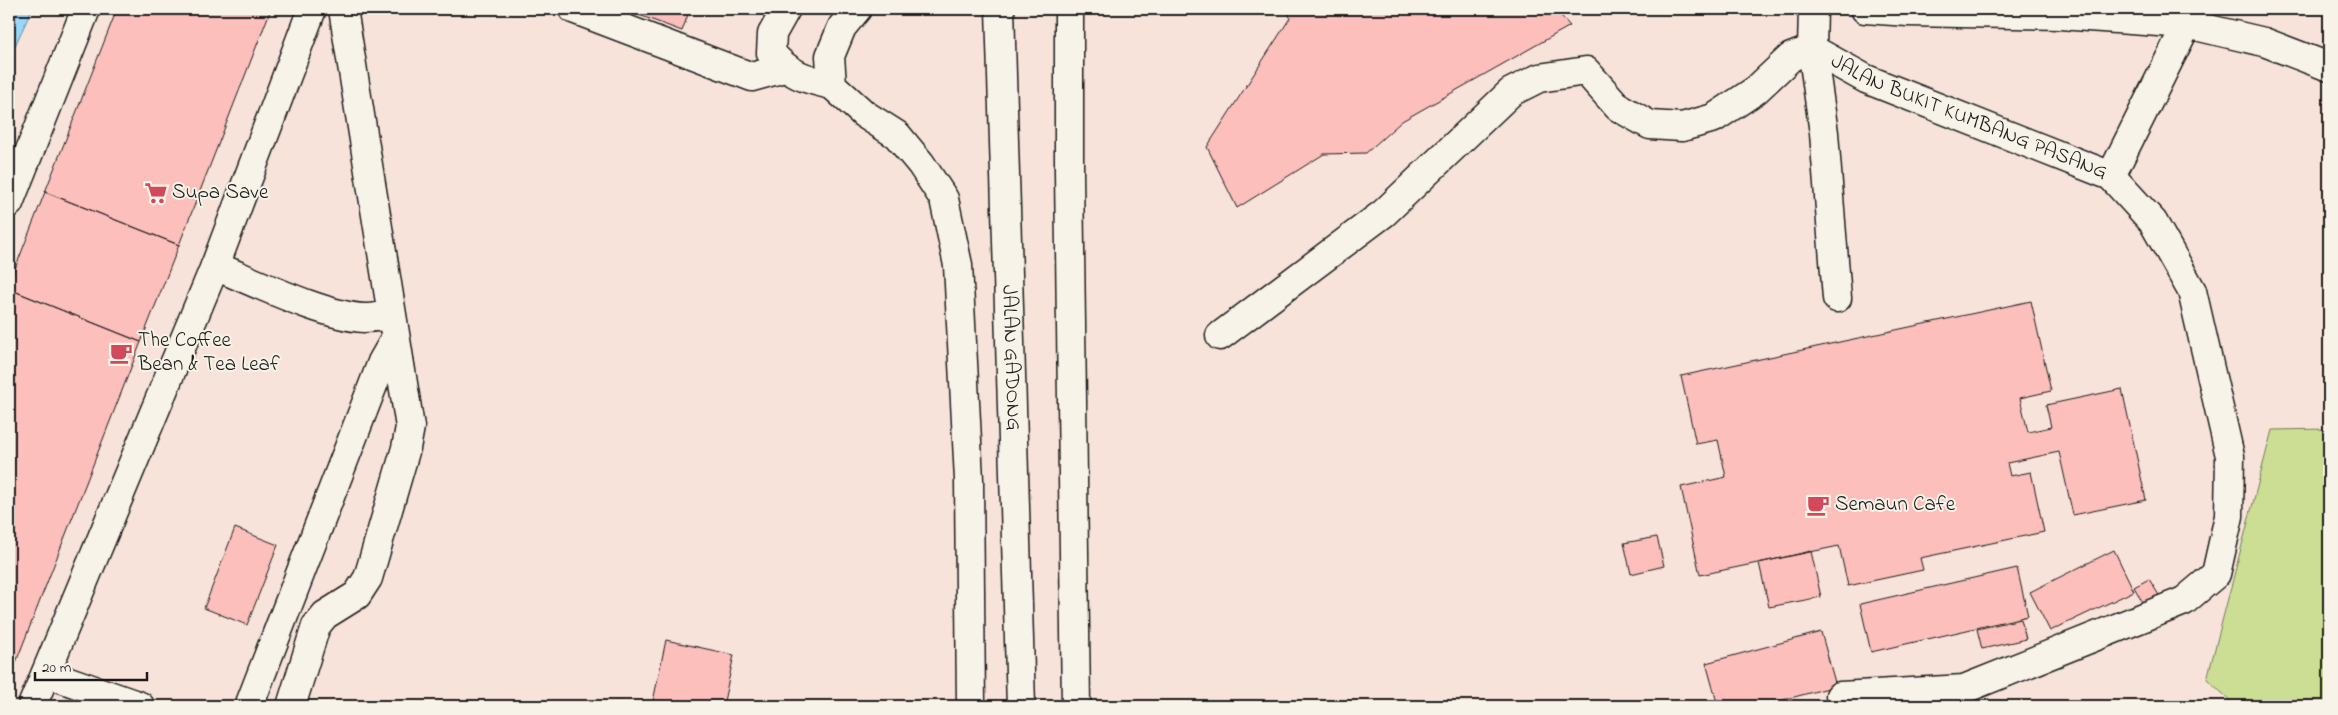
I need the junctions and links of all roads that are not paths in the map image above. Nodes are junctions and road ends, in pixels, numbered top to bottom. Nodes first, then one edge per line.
1 (86, 9) edge
2 (312, 9) edge
3 (343, 9) edge
4 (574, 9) edge
5 (786, 9) edge
6 (856, 9) edge
7 (1000, 9) edge
8 (1069, 9) edge
9 (1813, 9) edge
10 (1865, 9) edge
11 (2187, 24) junction
12 (1812, 49) junction
13 (784, 68) junction
14 (2329, 68) edge
15 (832, 86) junction
16 (2111, 176) junction
17 (9, 203) edge
18 (215, 266) junction
19 (1837, 298) dead end
20 (393, 328) junction
21 (1220, 336) dead end
22 (46, 673) junction
23 (1840, 696) dead end
24 (32, 706) edge
25 (140, 706) edge
26 (249, 706) edge
27 (292, 706) edge
28 (971, 706) edge
29 (1021, 706) edge
30 (1076, 706) edge

1 - 17 main road
2 - 18 main road
3 - 20 main road
4 - 13 main road
5 - 13 main road
6 - 15 main road
7 - 29 main road, JALAN GADONG
8 - 30 main road
9 - 12 main road
10 - 11 main road
11 - 14 main road
11 - 16 main road, JALAN BUKIT KUMBANG PASANG
12 - 16 main road, JALAN BUKIT KUMBANG PASANG
12 - 19 main road
12 - 21 main road
13 - 15 main road
15 - 28 main road
16 - 23 main road
18 - 20 main road
18 - 22 main road
20 - 26 main road
20 - 27 main road
22 - 24 main road
22 - 25 main road

